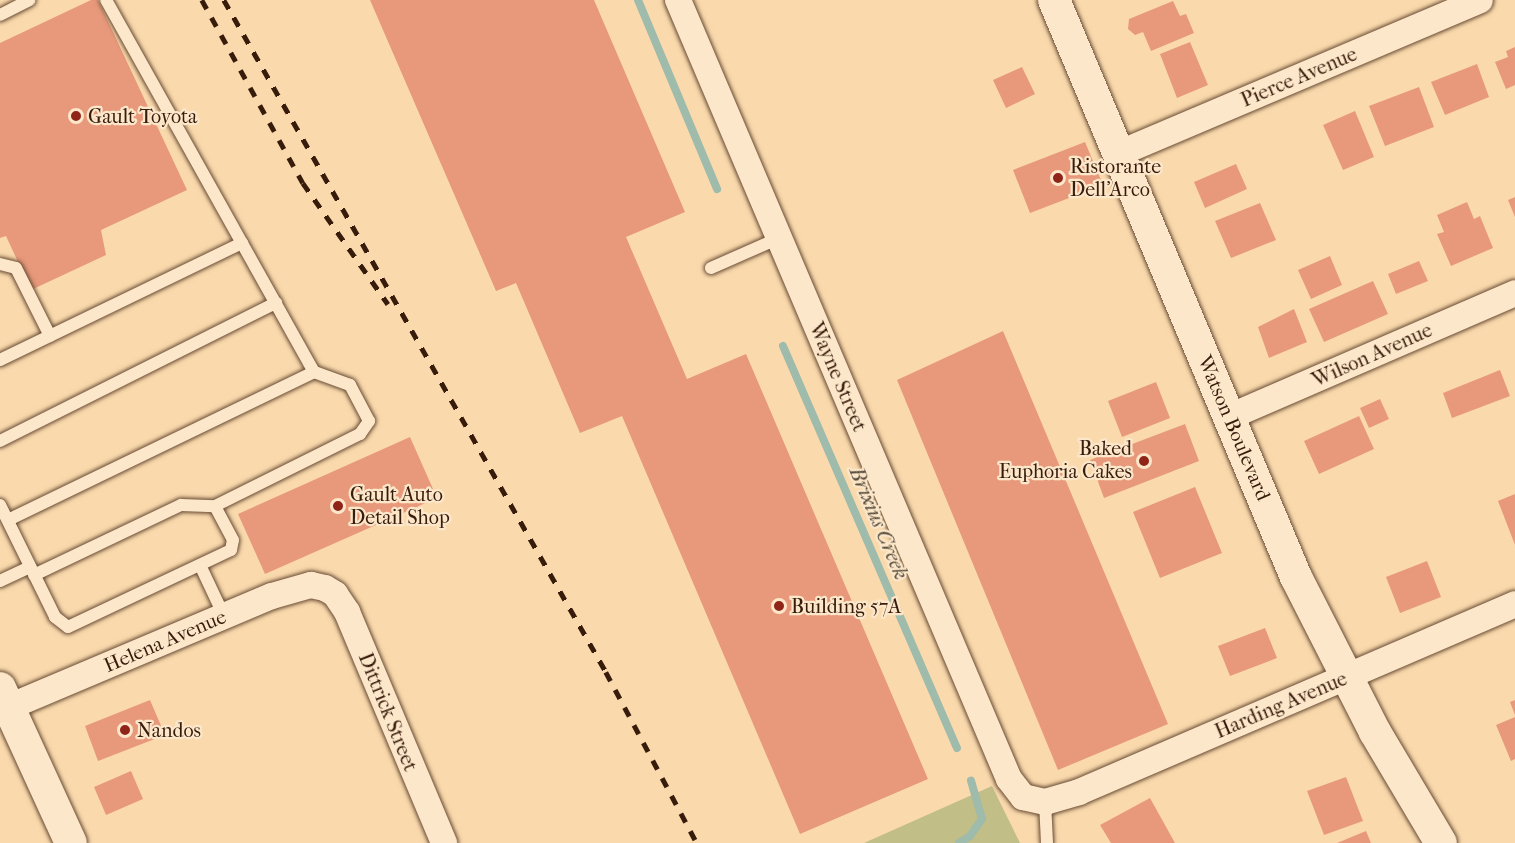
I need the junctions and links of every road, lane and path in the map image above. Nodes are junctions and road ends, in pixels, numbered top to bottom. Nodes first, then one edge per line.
1 (29, 0) edge
2 (106, 0) edge
3 (678, 0) edge
4 (1054, 0) edge
5 (1480, 0) edge
6 (0, 15) edge
7 (1118, 154) junction
8 (779, 238) junction
9 (242, 243) junction
10 (0, 264) edge
11 (711, 268) dead end
12 (1515, 293) edge
13 (276, 303) junction
14 (50, 336) junction
15 (0, 360) edge
16 (314, 372) junction
17 (1229, 417) junction
18 (0, 441) edge
19 (0, 505) edge
20 (215, 506) junction
21 (8, 520) junction
22 (200, 565) junction
23 (32, 571) junction
24 (0, 581) edge
25 (324, 588) joint
26 (1515, 604) edge
27 (224, 616) junction
28 (1346, 677) junction
29 (4, 698) edge
30 (1045, 802) junction
31 (71, 843) edge
32 (444, 843) edge
33 (1047, 843) edge
34 (1441, 843) edge

1 - 6 lane
2 - 9 lane
3 - 8 street, Wayne Street
4 - 7 street, Watson Boulevard
5 - 7 street, Pierce Avenue
7 - 17 street, Watson Boulevard
8 - 11 lane
8 - 30 street, Wayne Street
9 - 13 lane
9 - 14 lane
10 - 14 lane
12 - 17 street, Wilson Avenue
13 - 16 lane
13 - 18 lane
14 - 15 lane
16 - 20 lane
16 - 21 lane
17 - 28 street, Watson Boulevard
19 - 21 lane
20 - 22 lane
20 - 23 lane
21 - 23 lane
22 - 23 lane
22 - 27 lane
23 - 24 lane
25 - 27 street, Helena Avenue
25 - 32 street, Dittrick Street
26 - 28 street, Harding Avenue
27 - 29 street, Helena Avenue
28 - 30 street, Harding Avenue
28 - 34 street, Watson Boulevard
29 - 31 street
30 - 33 lane

